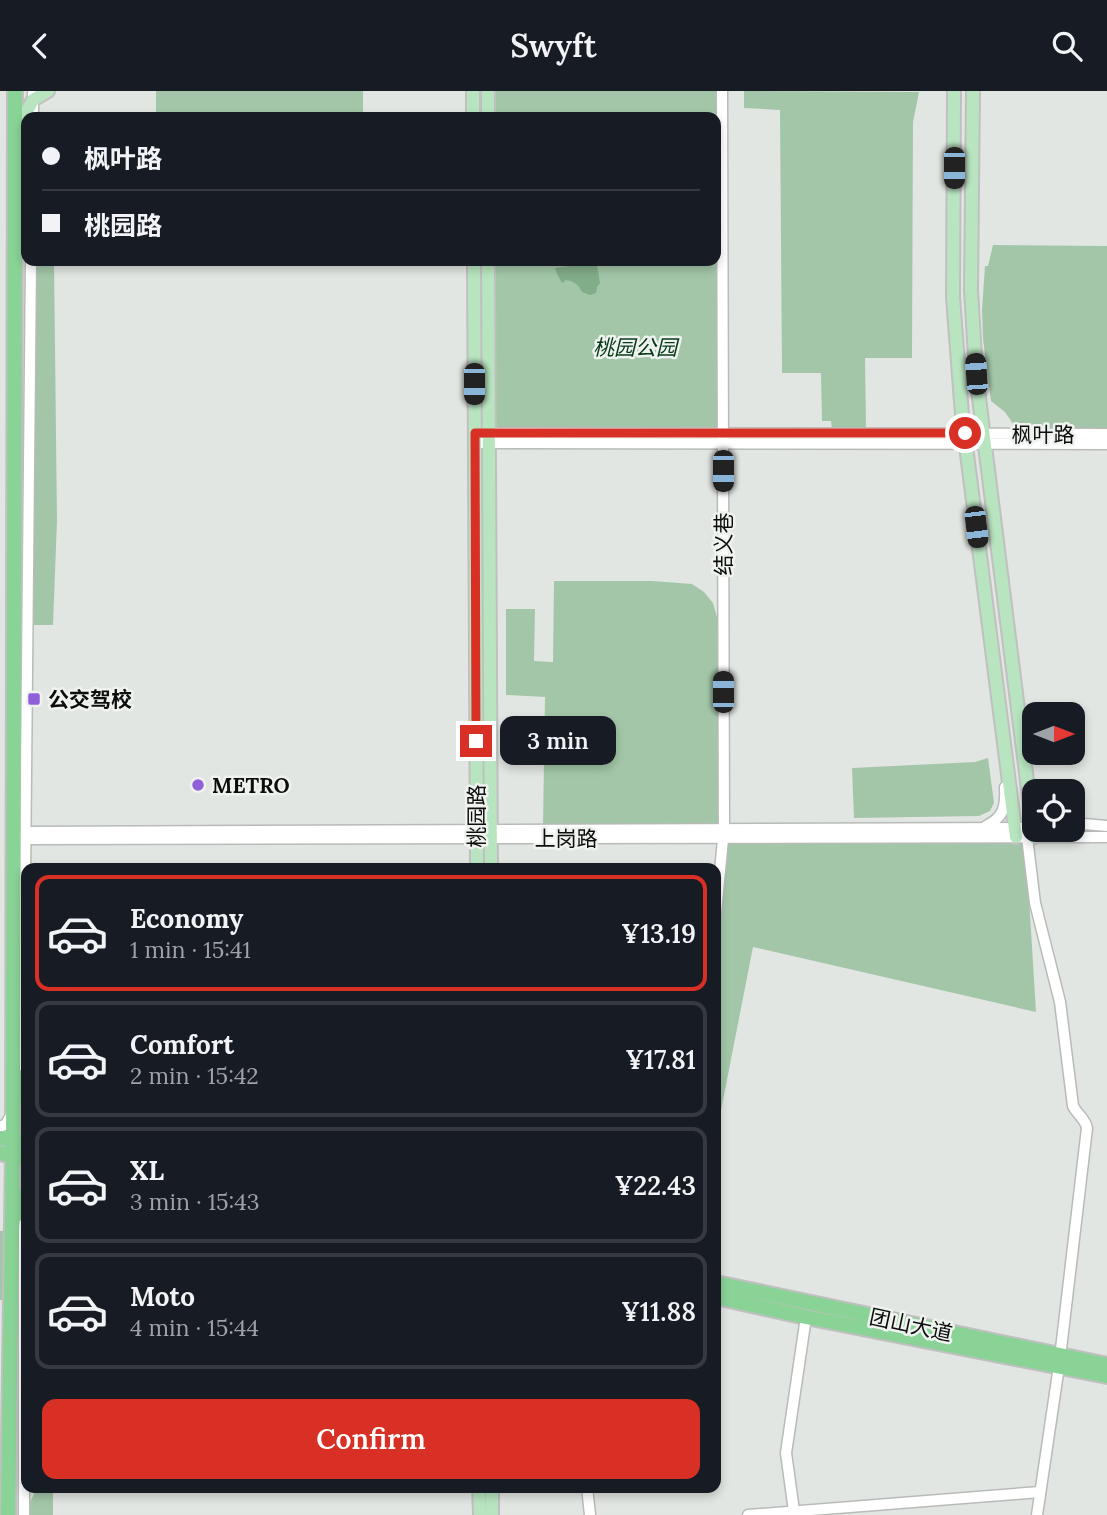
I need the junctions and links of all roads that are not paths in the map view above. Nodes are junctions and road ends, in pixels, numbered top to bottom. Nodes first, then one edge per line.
1 (15, 91) edge
2 (48, 91) edge
3 (494, 91) edge
4 (722, 91) edge
5 (954, 91) edge
6 (973, 91) edge
7 (471, 94) edge
8 (33, 95) edge
9 (488, 97) edge
10 (25, 112) edge
11 (473, 112) edge
12 (21, 120) edge
13 (15, 132) junction
14 (32, 266) edge
15 (474, 266) edge
16 (488, 266) edge
17 (1107, 434) edge
18 (475, 438) junction
19 (489, 438) junction
20 (723, 438) junction
21 (965, 439) junction
22 (985, 439) junction
23 (1107, 444) edge
24 (1022, 741) edge
25 (1005, 748) junction
26 (1022, 813) edge
27 (476, 814) junction
28 (491, 815) junction
29 (1085, 826) edge
30 (1107, 827) edge
31 (983, 828) junction
32 (1022, 832) edge
33 (1022, 832) edge
34 (723, 833) junction
35 (460, 834) junction
36 (477, 834) junction
37 (491, 834) junction
38 (506, 834) junction
39 (26, 835) junction
40 (1085, 836) edge
41 (1107, 837) edge
42 (1028, 842) edge
43 (491, 853) junction
44 (477, 862) edge
45 (26, 863) edge
46 (491, 863) edge
47 (720, 863) edge
48 (13, 1055) junction
49 (21, 1083) edge
50 (21, 1103) edge
51 (0, 1127) edge
52 (13, 1148) edge
53 (21, 1202) edge
54 (12, 1227) junction
55 (721, 1284) edge
56 (721, 1298) edge
57 (806, 1317) junction
58 (1060, 1361) junction
59 (1107, 1365) edge
60 (1107, 1376) edge
61 (1040, 1492) junction
62 (24, 1493) edge
63 (480, 1493) edge
64 (492, 1493) edge
65 (588, 1493) edge
66 (794, 1511) junction
67 (8, 1515) edge
68 (24, 1515) edge
69 (480, 1515) edge
70 (492, 1515) edge
71 (590, 1515) edge
72 (748, 1515) edge
73 (1037, 1515) edge

1 - 13 highway
2 - 8 main road
3 - 9 main road
4 - 20 street, 结义巷
5 - 21 main road
6 - 22 main road
7 - 11 main road
8 - 10 main road
12 - 13 main road
13 - 48 highway
14 - 39 street
15 - 18 main road, 桃园路
16 - 19 main road, 桃园路
17 - 22 street, 枫叶路
18 - 19 street, 枫叶路
18 - 27 main road, 桃园路
19 - 20 street, 枫叶路
19 - 28 main road, 桃园路
20 - 21 street, 枫叶路
20 - 34 street, 结义巷
21 - 22 street, 枫叶路
21 - 25 main road
22 - 23 street, 枫叶路
22 - 24 main road
25 - 26 main road
25 - 31 street
27 - 35 street
27 - 36 main road, 桃园路
28 - 37 main road, 桃园路
28 - 38 street
29 - 30 street
31 - 33 street, 上岗路
31 - 34 street, 上岗路
32 - 34 street, 上岗路
34 - 38 street, 上岗路
34 - 47 street, 结义巷
35 - 36 street, 上岗路
35 - 39 street, 上岗路
35 - 44 street
36 - 37 street, 上岗路
36 - 44 main road, 桃园路
37 - 38 street, 上岗路
37 - 43 main road, 桃园路
38 - 43 street
39 - 45 street
40 - 41 street, 上岗路
42 - 58 street
43 - 46 main road, 桃园路
48 - 49 highway
48 - 52 highway
50 - 51 street
52 - 54 highway
53 - 54 highway
54 - 67 highway
55 - 58 highway, 团山大道
56 - 57 highway, 团山大道
57 - 58 highway, 团山大道
57 - 66 street
58 - 59 highway, 团山大道
58 - 60 highway, 团山大道
58 - 61 street
61 - 66 street
61 - 73 street
62 - 68 street
63 - 69 main road
64 - 70 main road
65 - 71 street
66 - 72 street

